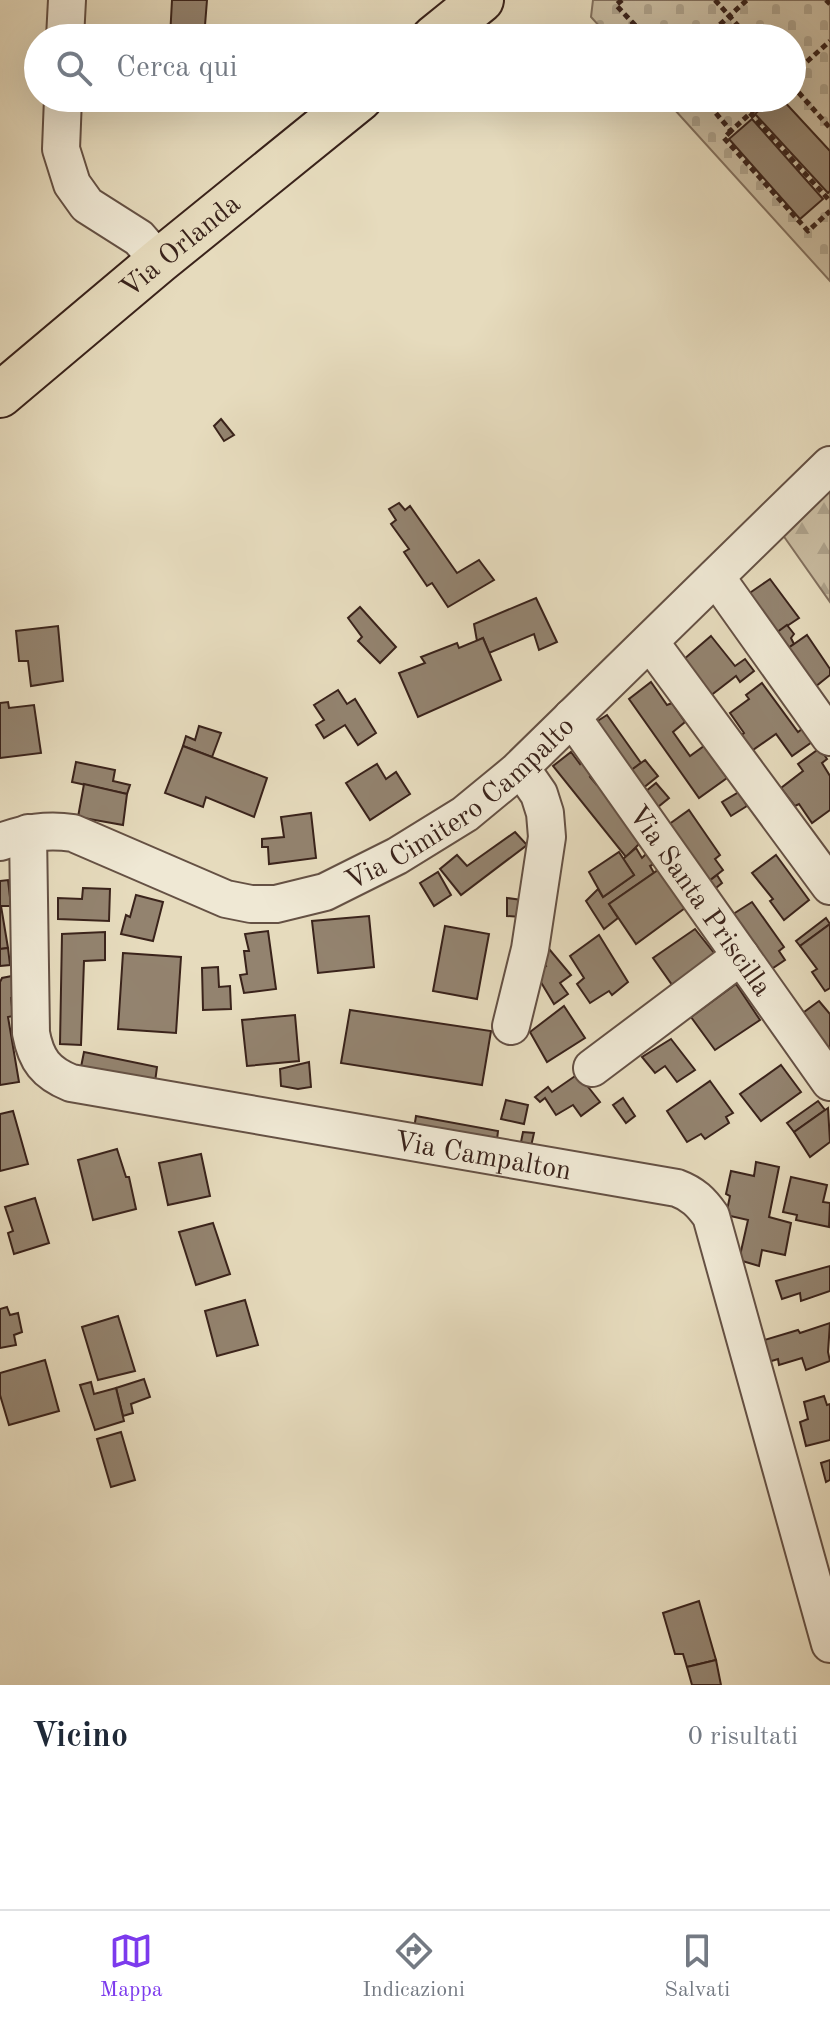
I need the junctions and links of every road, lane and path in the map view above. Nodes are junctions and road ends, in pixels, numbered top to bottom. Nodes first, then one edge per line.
1 (67, 0) edge
2 (481, 0) edge
3 (622, 0) edge
4 (715, 0) edge
5 (747, 0) edge
6 (729, 16) junction
7 (66, 24) edge
8 (451, 24) edge
9 (634, 24) edge
10 (720, 24) edge
11 (736, 24) edge
12 (830, 41) edge
13 (806, 62) edge
14 (806, 101) edge
15 (62, 112) edge
16 (343, 112) edge
17 (715, 112) edge
18 (750, 113) joint
19 (830, 128) edge
20 (731, 131) junction
21 (830, 201) edge
22 (830, 211) edge
23 (159, 261) junction
24 (0, 395) edge
25 (830, 465) edge
26 (716, 577) junction
27 (650, 642) junction
28 (572, 717) junction
29 (830, 737) edge
30 (521, 768) junction
31 (14, 837) edge
32 (830, 886) edge
33 (741, 956) junction
34 (511, 1026) dead end
35 (592, 1068) dead end
36 (830, 1082) edge
37 (830, 1644) edge

1 - 7 street
2 - 8 main road
3 - 9 path
4 - 6 path
5 - 6 path
6 - 10 path
6 - 11 path
12 - 13 path
14 - 19 path
15 - 23 street
16 - 23 main road, Via Orlanda
17 - 20 path
18 - 20 path
18 - 21 path
20 - 22 path
23 - 24 main road, Via Orlanda
25 - 26 street, Via Cimitero Campalto
26 - 27 street, Via Cimitero Campalto
26 - 29 street
27 - 28 street, Via Cimitero Campalto
27 - 32 street
28 - 30 street, Via Cimitero Campalto
28 - 33 street, Via Santa Priscilla
30 - 31 street, Via Cimitero Campalto
30 - 34 street
31 - 37 street, Via Campalton
33 - 35 street
33 - 36 street, Via Santa Priscilla

